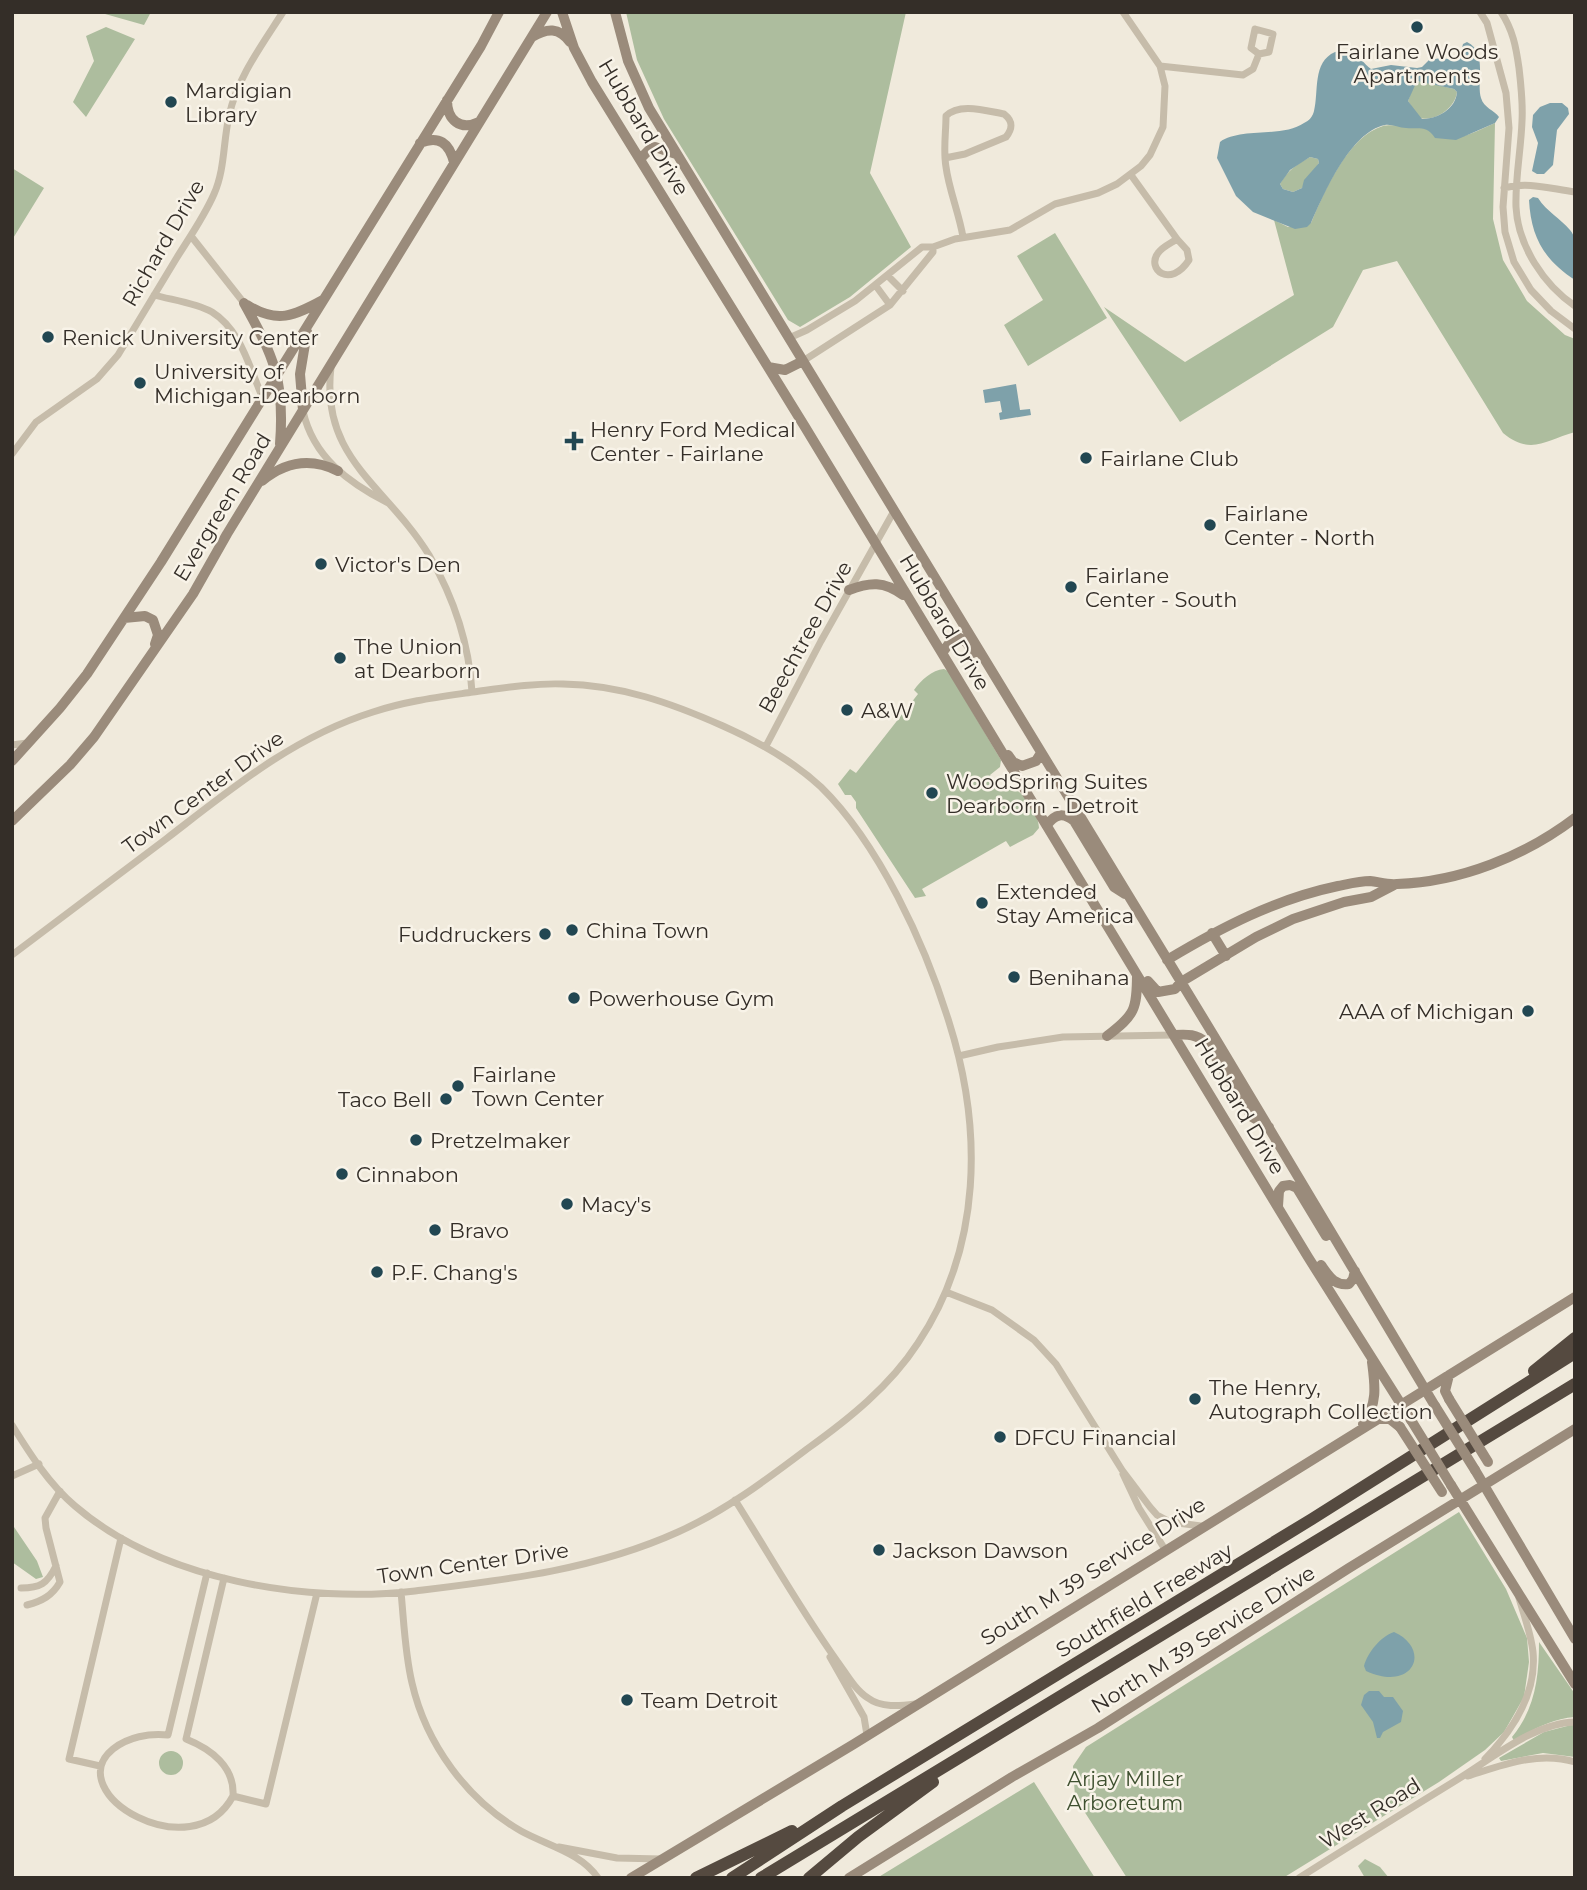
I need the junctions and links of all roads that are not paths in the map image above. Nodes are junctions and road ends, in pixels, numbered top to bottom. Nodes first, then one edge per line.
1 (283, 12) edge
2 (499, 12) edge
3 (547, 12) edge
4 (562, 12) edge
5 (615, 12) edge
6 (1480, 12) edge
7 (1501, 12) edge
8 (1126, 13) edge
9 (532, 37) junction
10 (575, 47) junction
11 (1259, 54) dead end
12 (1160, 66) junction
13 (447, 100) junction
14 (479, 122) junction
15 (420, 142) junction
16 (677, 154) junction
17 (945, 158) junction
18 (640, 159) junction
19 (454, 162) junction
20 (1131, 175) junction
21 (1517, 184) junction
22 (1504, 188) junction
23 (1575, 192) edge
24 (191, 236) junction
25 (963, 237) junction
26 (1177, 239) junction
27 (933, 247) junction
28 (888, 276) junction
29 (876, 286) junction
30 (902, 292) junction
31 (154, 296) junction
32 (1563, 298) junction
33 (323, 299) junction
34 (244, 303) junction
35 (890, 305) junction
36 (1575, 306) edge
37 (1552, 312) junction
38 (310, 321) junction
39 (1575, 329) edge
40 (789, 338) junction
41 (803, 361) junction
42 (331, 366) junction
43 (768, 367) junction
44 (277, 373) junction
45 (262, 396) junction
46 (303, 411) junction
47 (279, 448) junction
48 (12, 454) edge
49 (338, 471) junction
50 (256, 486) junction
51 (392, 505) junction
52 (894, 511) junction
53 (875, 545) junction
54 (849, 590) junction
55 (910, 601) junction
56 (124, 618) junction
57 (153, 652) junction
58 (942, 653) junction
59 (472, 692) junction
60 (1012, 706) junction
61 (981, 719) junction
62 (28, 743) junction
63 (12, 745) edge
64 (766, 746) junction
65 (1041, 753) junction
66 (12, 761) edge
67 (1575, 818) edge
68 (12, 821) edge
69 (1046, 825) junction
70 (1395, 884) junction
71 (1310, 893) junction
72 (1089, 894) junction
73 (1128, 897) junction
74 (1281, 902) junction
75 (1314, 911) junction
76 (1272, 929) junction
77 (1212, 933) junction
78 (12, 955) edge
79 (1226, 956) junction
80 (1167, 960) junction
81 (1137, 974) junction
82 (1181, 982) junction
83 (1174, 1035) junction
84 (1107, 1036) junction
85 (959, 1056) junction
86 (1269, 1127) junction
87 (1278, 1206) junction
88 (1305, 1251) junction
89 (1346, 1256) junction
90 (1355, 1271) junction
91 (946, 1292) junction
92 (1575, 1297) edge
93 (1575, 1338) edge
94 (1575, 1353) edge
95 (1371, 1358) junction
96 (1449, 1374) junction
97 (1573, 1386) edge
98 (1425, 1389) junction
99 (1508, 1393) junction
100 (1401, 1404) junction
101 (1375, 1419) junction
102 (12, 1425) edge
103 (1359, 1429) junction
104 (1575, 1429) edge
105 (39, 1464) junction
106 (1511, 1468) junction
107 (1122, 1470) junction
108 (12, 1476) edge
109 (1483, 1484) junction
110 (60, 1491) junction
111 (1460, 1499) junction
112 (735, 1500) junction
113 (1440, 1511) junction
114 (1201, 1526) junction
115 (121, 1538) junction
116 (1166, 1551) junction
117 (57, 1566) junction
118 (207, 1573) junction
119 (224, 1578) junction
120 (1515, 1587) junction
121 (21, 1588) dead end
122 (401, 1592) junction
123 (317, 1593) junction
124 (27, 1605) dead end
125 (816, 1631) junction
126 (1575, 1639) edge
127 (187, 1655) junction
128 (205, 1659) junction
129 (1575, 1684) edge
130 (919, 1703) junction
131 (1575, 1722) edge
132 (1001, 1734) junction
133 (168, 1735) junction
134 (867, 1735) junction
135 (186, 1739) junction
136 (1575, 1762) edge
137 (1479, 1765) junction
138 (100, 1766) junction
139 (1460, 1778) junction
140 (233, 1796) junction
141 (842, 1806) junction
142 (551, 1846) junction
143 (661, 1859) junction
144 (598, 1878) edge
145 (631, 1878) edge
146 (696, 1878) edge
147 (732, 1878) edge
148 (761, 1878) edge
149 (808, 1878) edge
150 (849, 1878) edge
151 (1299, 1878) edge

1 - 24 street, Richard Drive
2 - 13 street, Evergreen Road
3 - 9 street, Evergreen Road
4 - 10 street, Hubbard Drive
5 - 16 street, Hubbard Drive
6 - 22 street
7 - 21 street
8 - 12 street
9 - 10 street
9 - 14 street, Evergreen Road
10 - 18 street, Hubbard Drive
11 - 12 street
12 - 20 street
13 - 14 street
13 - 15 street, Evergreen Road
14 - 19 street, Evergreen Road
15 - 19 street
15 - 33 street, Evergreen Road
16 - 18 street
16 - 40 street, Hubbard Drive
17 - 17 street
17 - 25 street
18 - 43 street, Hubbard Drive
19 - 42 street, Evergreen Road
20 - 25 street
20 - 26 street
21 - 22 street
21 - 23 street
21 - 32 street
22 - 37 street
24 - 31 street, Richard Drive
24 - 34 street
25 - 27 street
26 - 26 street
27 - 28 street
27 - 30 street
28 - 29 street
28 - 30 street
29 - 35 street
29 - 40 street
30 - 35 street
31 - 45 street
31 - 48 street, Richard Drive
32 - 36 street
32 - 37 street
33 - 34 street
33 - 38 street, Evergreen Road
34 - 44 street
35 - 41 street
37 - 39 street
38 - 44 street, Evergreen Road
38 - 46 street
40 - 41 street, Hubbard Drive
41 - 43 street
41 - 52 street, Hubbard Drive
42 - 46 street, Evergreen Road
42 - 51 street
43 - 53 street, Hubbard Drive
44 - 45 street, Evergreen Road
44 - 47 street
45 - 56 street, Evergreen Road
46 - 47 street, Evergreen Road
46 - 49 street
47 - 50 street, Evergreen Road
49 - 50 street
49 - 51 street
50 - 57 street, Evergreen Road
51 - 59 street
52 - 53 street, Hubbard Drive
52 - 60 street, Hubbard Drive
53 - 54 street, Beechtree Drive
53 - 55 street, Hubbard Drive
54 - 55 street
54 - 64 street, Beechtree Drive
55 - 58 street, Hubbard Drive
56 - 57 street
56 - 62 street, Evergreen Road
57 - 68 street, Evergreen Road
58 - 60 street
58 - 61 street, Hubbard Drive
59 - 64 street, Town Center Drive
59 - 78 street, Town Center Drive
60 - 65 street, Hubbard Drive
61 - 65 street
61 - 69 street, Hubbard Drive
62 - 63 street
62 - 66 street, Evergreen Road
64 - 85 street, Town Center Drive
65 - 73 street, Hubbard Drive
67 - 70 street
69 - 72 street, Hubbard Drive
69 - 73 street
70 - 71 street
70 - 75 street
71 - 74 street
71 - 75 street
72 - 81 street, Hubbard Drive
72 - 82 street
73 - 80 street, Hubbard Drive
74 - 76 street
74 - 77 street
75 - 76 street
76 - 79 street
77 - 79 street
77 - 80 street
79 - 82 street
80 - 82 street, Hubbard Drive
81 - 83 street, Hubbard Drive
81 - 84 street
82 - 86 street, Hubbard Drive
83 - 84 street
83 - 86 street
83 - 87 street, Hubbard Drive
84 - 85 street
85 - 91 street, Town Center Drive
86 - 89 street, Hubbard Drive
87 - 88 street, Hubbard Drive
87 - 89 street
88 - 90 street
88 - 95 street, Hubbard Drive
89 - 90 street, Hubbard Drive
90 - 98 street, Hubbard Drive
91 - 107 street
91 - 112 street, Town Center Drive
92 - 96 street, South M 39 Service Drive
93 - 99 highway
94 - 99 highway, Southfield Freeway
95 - 100 street, Hubbard Drive
95 - 103 street
96 - 98 street, South M 39 Service Drive
96 - 106 street, bridge
97 - 132 highway, Southfield Freeway
98 - 100 street, South M 39 Service Drive
98 - 109 street, Hubbard Drive, bridge
99 - 141 highway, Southfield Freeway
100 - 101 street, South M 39 Service Drive
100 - 111 street, Hubbard Drive, bridge
101 - 103 street, South M 39 Service Drive
101 - 113 street, bridge
102 - 105 street, Town Center Drive
103 - 114 street, South M 39 Service Drive
104 - 106 street, North M 39 Service Drive
105 - 108 street
105 - 110 street, Town Center Drive
106 - 109 street, North M 39 Service Drive
107 - 114 street
107 - 116 street
109 - 111 street, North M 39 Service Drive
109 - 126 street, Hubbard Drive
110 - 115 street, Town Center Drive
110 - 117 street
111 - 113 street, North M 39 Service Drive
111 - 120 street, Hubbard Drive
112 - 122 street, Town Center Drive
112 - 125 street
113 - 150 street, North M 39 Service Drive
114 - 116 street, South M 39 Service Drive
115 - 118 street, Town Center Drive
115 - 138 street
116 - 130 street, South M 39 Service Drive
117 - 121 street
117 - 124 street
118 - 119 street, Town Center Drive
118 - 127 street
119 - 123 street, Town Center Drive
119 - 128 street
120 - 129 street, Hubbard Drive
120 - 137 street, West Road
122 - 123 street, Town Center Drive
122 - 142 street
123 - 140 street
125 - 130 street
125 - 134 street
127 - 128 street
127 - 133 street
128 - 135 street
130 - 134 street, South M 39 Service Drive
131 - 137 street, West Road
132 - 148 highway, Southfield Freeway
132 - 149 highway
133 - 135 street
133 - 138 street
134 - 143 street, South M 39 Service Drive
135 - 140 street
136 - 139 street, West Road
137 - 139 street, West Road
138 - 140 street
139 - 151 street, West Road
141 - 146 highway
141 - 147 highway, Southfield Freeway
142 - 143 street
142 - 144 street
143 - 145 street, South M 39 Service Drive

